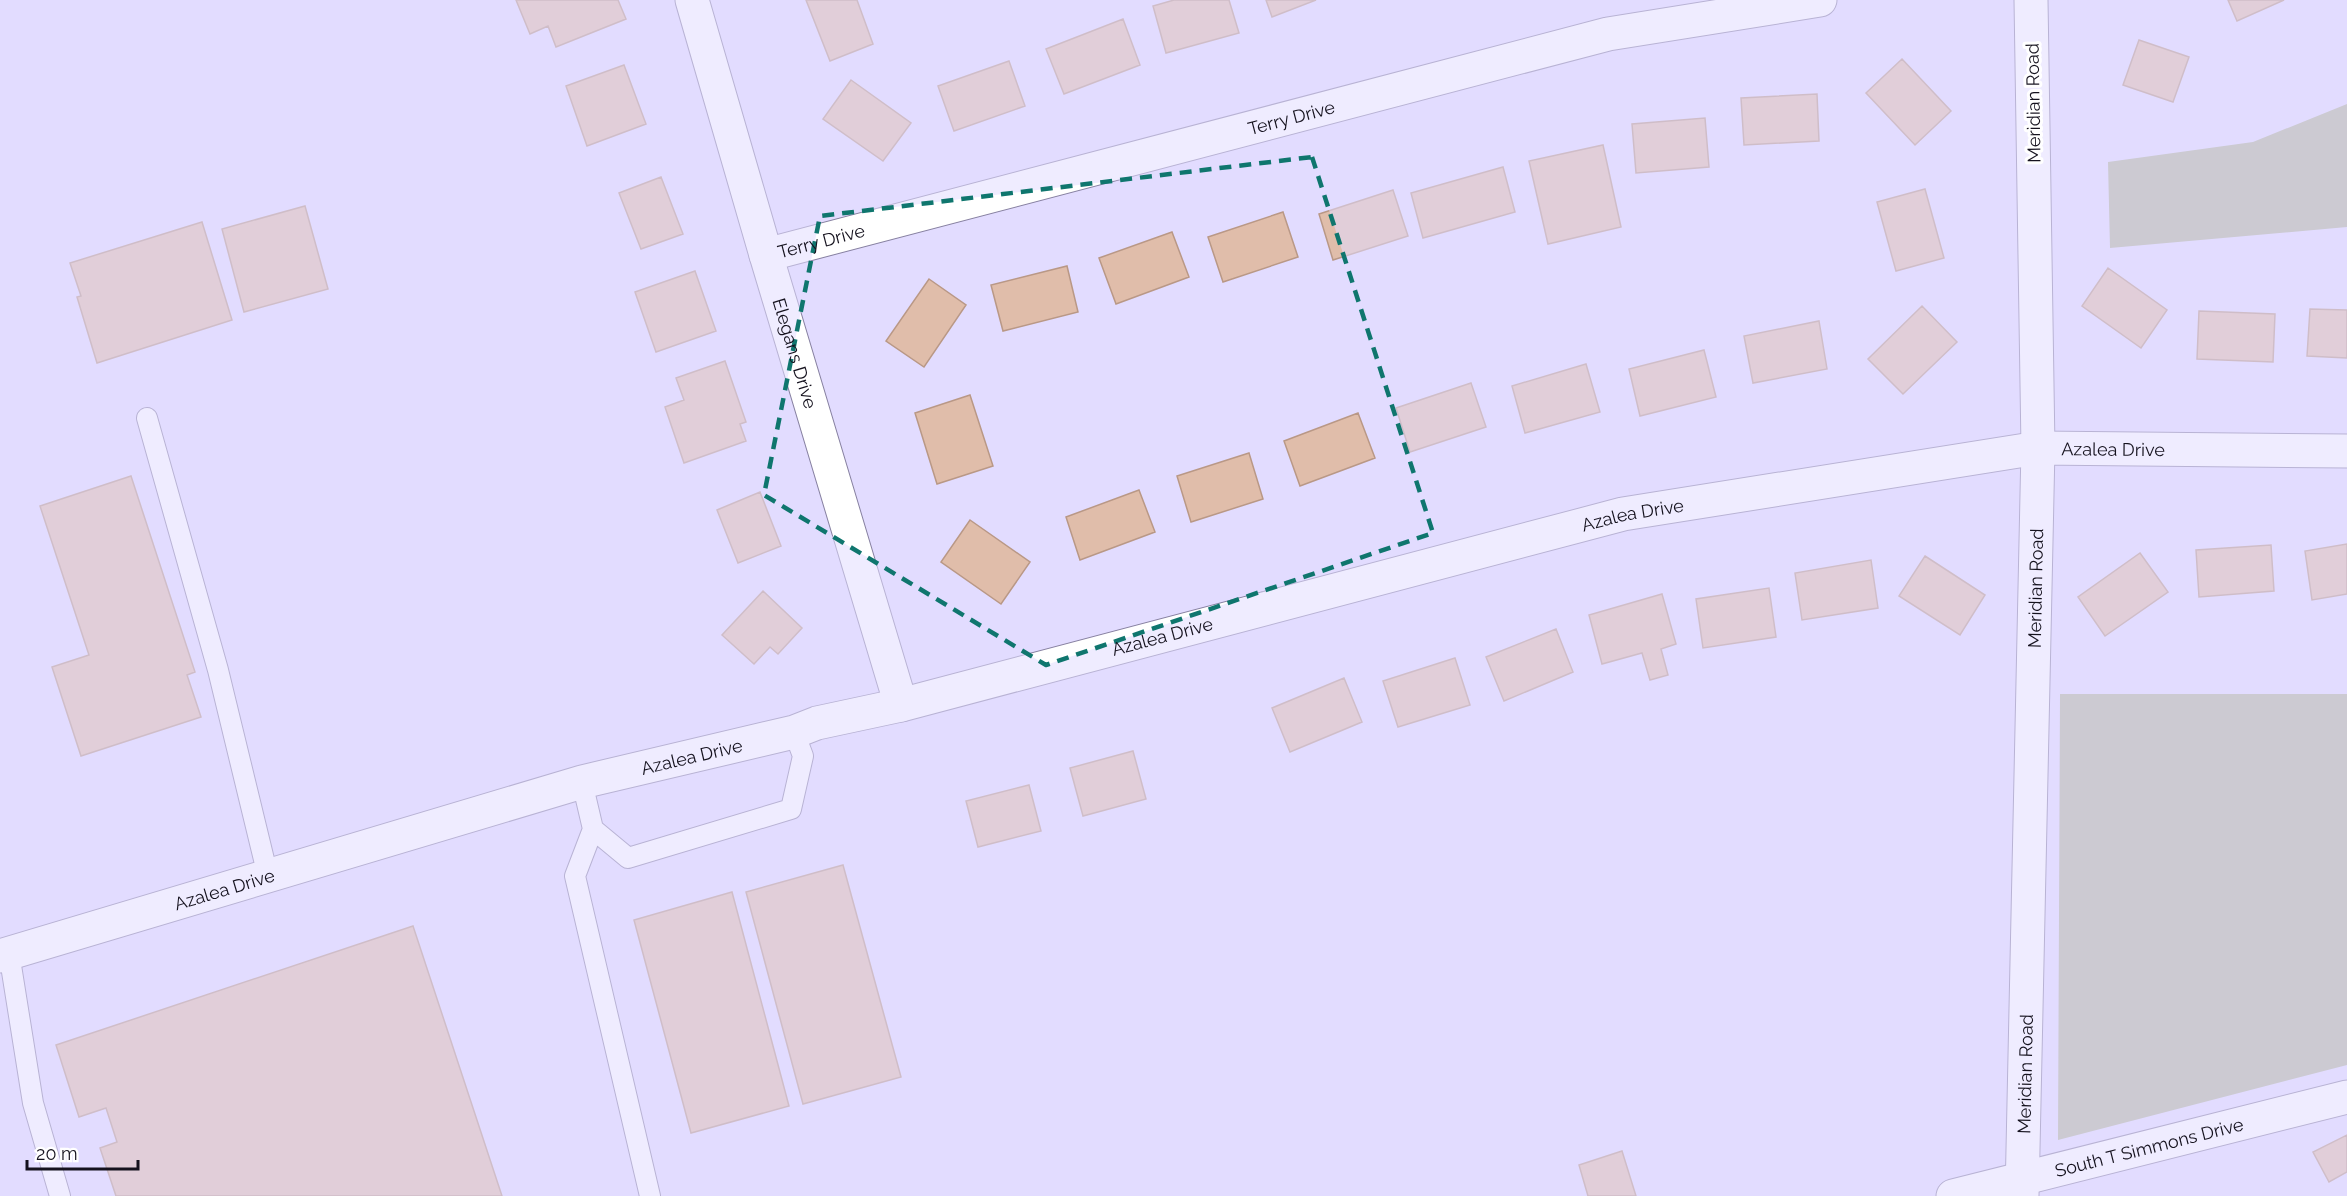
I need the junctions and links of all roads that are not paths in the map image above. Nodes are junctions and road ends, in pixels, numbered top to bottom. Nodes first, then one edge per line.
1 (692, 0) edge
2 (1820, 0) edge
3 (2031, 0) edge
4 (766, 255) junction
5 (147, 418) dead end
6 (2038, 447) junction
7 (2347, 451) edge
8 (901, 705) junction
9 (794, 732) junction
10 (582, 782) junction
11 (593, 829) junction
12 (268, 876) junction
13 (5, 955) edge
14 (2347, 1097) edge
15 (2023, 1187) edge
16 (60, 1196) edge
17 (650, 1196) edge
18 (1953, 1196) edge

1 - 4 street, Elegans Drive
2 - 4 street, Terry Drive
3 - 6 street, Meridian Road
4 - 8 street, Elegans Drive
5 - 12 lane
6 - 7 street, Azalea Drive
6 - 8 street, Azalea Drive
6 - 15 street, Meridian Road
8 - 9 street, Azalea Drive
9 - 10 street, Azalea Drive
9 - 11 lane
10 - 11 lane
10 - 12 street, Azalea Drive
11 - 17 lane
12 - 13 street, Azalea Drive
13 - 16 lane
14 - 15 street, South T Simmons Drive
15 - 18 street, South T Simmons Drive

